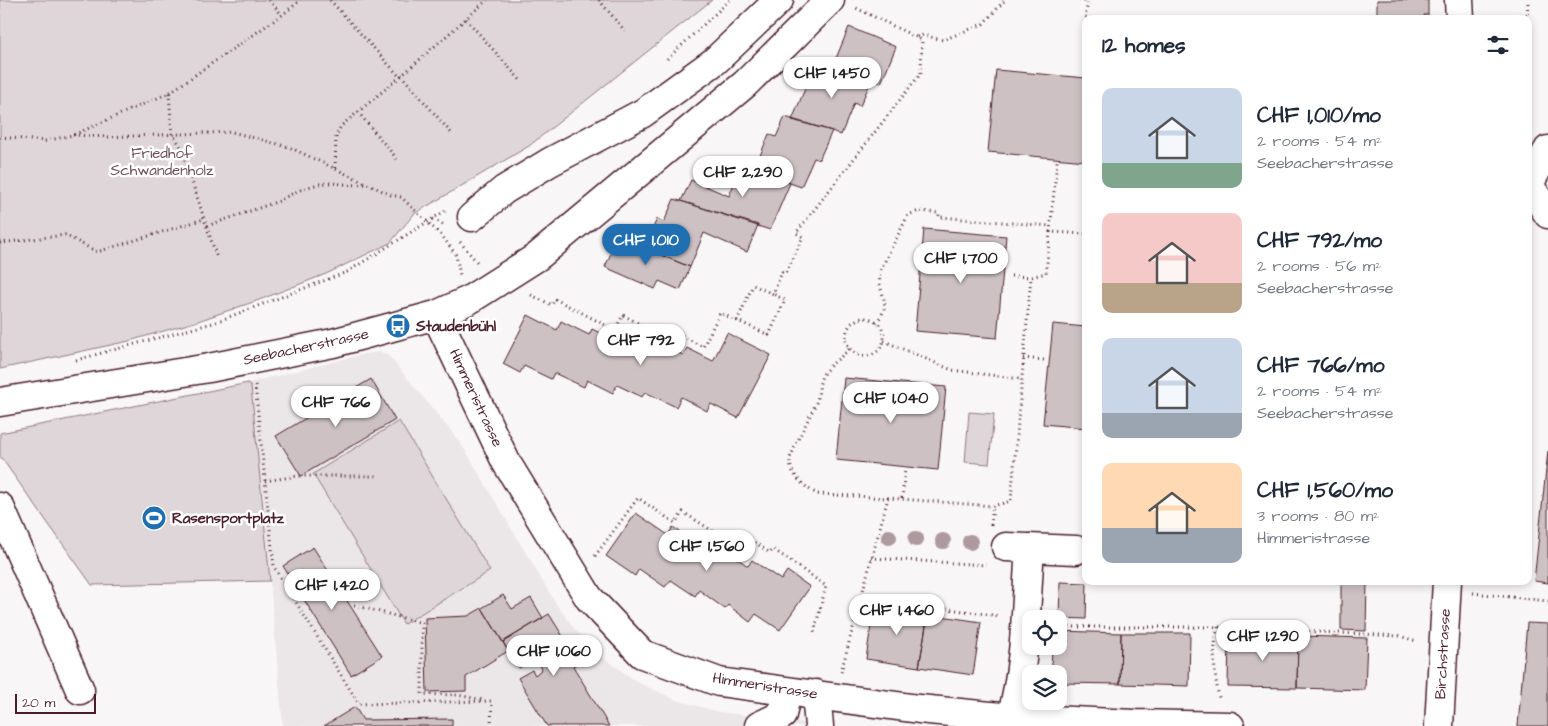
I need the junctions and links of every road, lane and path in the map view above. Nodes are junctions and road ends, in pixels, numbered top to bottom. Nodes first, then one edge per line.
1 (269, 0) edge
2 (301, 0) edge
3 (330, 0) edge
4 (487, 0) edge
5 (599, 0) edge
6 (730, 0) edge
7 (778, 0) edge
8 (1005, 0) edge
9 (1079, 0) edge
10 (1459, 0) edge
11 (839, 2) edge
12 (1528, 3) dead end
13 (282, 15) junction
14 (1085, 15) edge
15 (1460, 15) edge
16 (1527, 15) edge
17 (466, 19) junction
18 (625, 31) dead end
19 (916, 37) junction
20 (667, 59) dead end
21 (401, 76) junction
22 (521, 81) dead end
23 (169, 93) junction
24 (358, 112) junction
25 (172, 133) junction
26 (73, 135) junction
27 (454, 135) dead end
28 (0, 138) edge
29 (1548, 150) edge
30 (398, 159) dead end
31 (1057, 161) dead end
32 (335, 168) junction
33 (1532, 179) edge
34 (368, 184) junction
35 (1532, 190) edge
36 (1548, 214) edge
37 (204, 218) junction
38 (458, 218) junction
39 (433, 219) junction
40 (427, 223) junction
41 (207, 226) junction
42 (1051, 226) junction
43 (1050, 232) junction
44 (1082, 234) edge
45 (457, 239) dead end
46 (0, 243) edge
47 (217, 258) dead end
48 (460, 275) dead end
49 (1011, 276) dead end
50 (1031, 277) junction
51 (512, 286) junction
52 (773, 294) junction
53 (436, 316) junction
54 (737, 321) junction
55 (876, 322) junction
56 (884, 341) junction
57 (849, 349) junction
58 (1023, 358) junction
59 (1044, 360) dead end
60 (69, 362) dead end
61 (254, 377) dead end
62 (1021, 379) junction
63 (0, 402) edge
64 (905, 470) dead end
65 (377, 476) dead end
66 (265, 481) junction
67 (888, 498) junction
68 (902, 498) junction
69 (0, 506) edge
70 (1076, 550) dead end
71 (1008, 553) junction
72 (871, 558) junction
73 (592, 560) dead end
74 (1456, 587) edge
75 (862, 597) junction
76 (1548, 601) edge
77 (354, 605) dead end
78 (1010, 618) dead end
79 (1067, 627) edge
80 (1218, 627) junction
81 (814, 634) dead end
82 (1425, 644) dead end
83 (839, 677) dead end
84 (80, 690) dead end
85 (801, 693) junction
86 (492, 702) junction
87 (1225, 715) edge
88 (1011, 718) junction
89 (492, 726) edge
90 (759, 726) edge
91 (798, 726) edge
92 (819, 726) edge
93 (1439, 726) edge

1 - 13 path
2 - 13 path
3 - 21 path
4 - 17 path
5 - 18 path
6 - 20 path
7 - 38 street
8 - 19 path
9 - 14 path
10 - 15 street
11 - 19 path
11 - 51 street, Seebacherstrasse
12 - 16 path
13 - 23 path
17 - 21 path
17 - 22 path
19 - 52 path
21 - 24 path
21 - 27 path
23 - 25 path
23 - 26 path
24 - 30 path
24 - 32 path
25 - 26 path
25 - 32 path
25 - 37 path
26 - 28 path
29 - 33 street
31 - 42 path
32 - 34 path
34 - 40 path
34 - 41 path
35 - 36 street
37 - 41 path
37 - 46 path
38 - 39 path
38 - 39 path
39 - 40 path
40 - 48 path
40 - 60 path
41 - 47 path
42 - 43 path
42 - 55 path
43 - 44 path
43 - 50 path
45 - 51 path
49 - 50 path
50 - 58 path
51 - 53 street, Seebacherstrasse
51 - 54 path
52 - 54 path
52 - 54 path
53 - 63 street, Seebacherstrasse
53 - 85 street, Himmeristrasse
55 - 56 path
55 - 57 path
56 - 57 path
56 - 62 path
57 - 67 path
58 - 59 path
58 - 62 path
61 - 66 path
62 - 68 path
64 - 68 path
65 - 66 path
66 - 86 path
67 - 68 path
67 - 72 path
69 - 84 street
70 - 71 street
71 - 72 path
71 - 88 street
72 - 75 path
73 - 81 path
74 - 76 path
74 - 93 street, Birchstrasse
75 - 78 path
75 - 83 path
77 - 86 path
79 - 80 path
80 - 82 path
80 - 87 path
85 - 88 street, Himmeristrasse
85 - 90 street
85 - 91 street
85 - 92 street
86 - 89 path
87 - 88 street, Himmeristrasse

